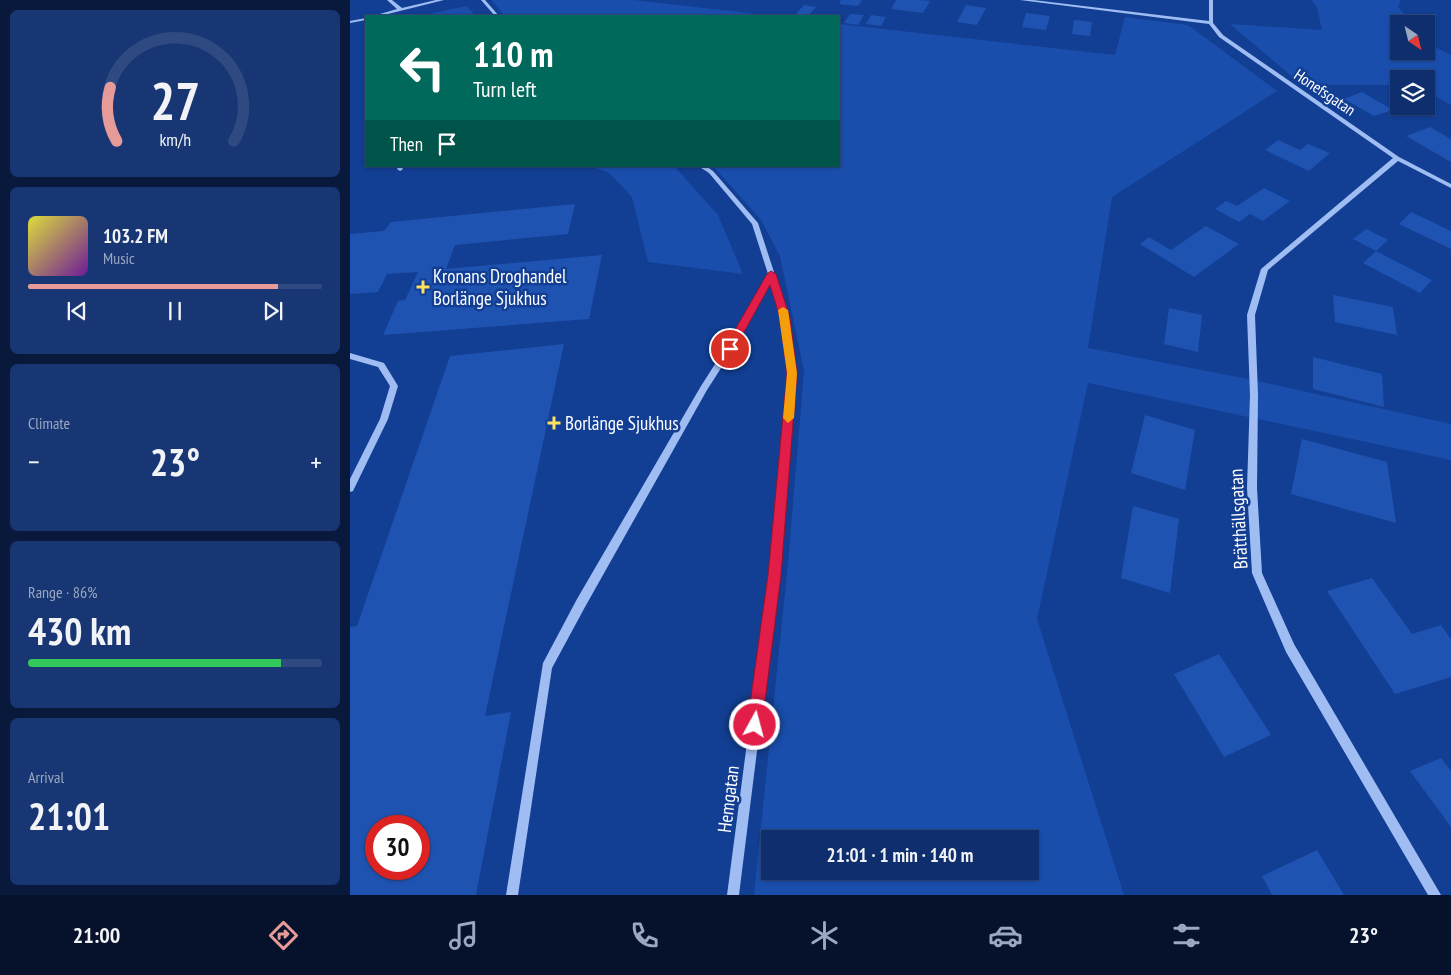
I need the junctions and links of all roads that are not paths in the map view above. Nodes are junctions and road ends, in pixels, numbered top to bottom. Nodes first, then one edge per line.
1 (389, 0) edge
2 (442, 0) edge
3 (483, 0) edge
4 (1022, 0) edge
5 (1211, 0) edge
6 (400, 10) junction
7 (380, 15) edge
8 (496, 15) edge
9 (365, 18) edge
10 (350, 22) edge
11 (1211, 22) junction
12 (1397, 158) junction
13 (704, 167) edge
14 (1451, 186) edge
15 (771, 274) junction
16 (350, 356) edge
17 (350, 488) edge
18 (512, 895) edge
19 (733, 895) edge
20 (1435, 895) edge

1 - 6 street
2 - 6 street
3 - 8 street
4 - 11 street
5 - 11 street
6 - 7 street
9 - 10 street
11 - 12 street, Honefsgatan
12 - 14 street, Honefsgatan
12 - 20 street, Brätthällsgatan
13 - 15 street, Hemgatan
15 - 18 street
15 - 19 street, Hemgatan
16 - 17 street

